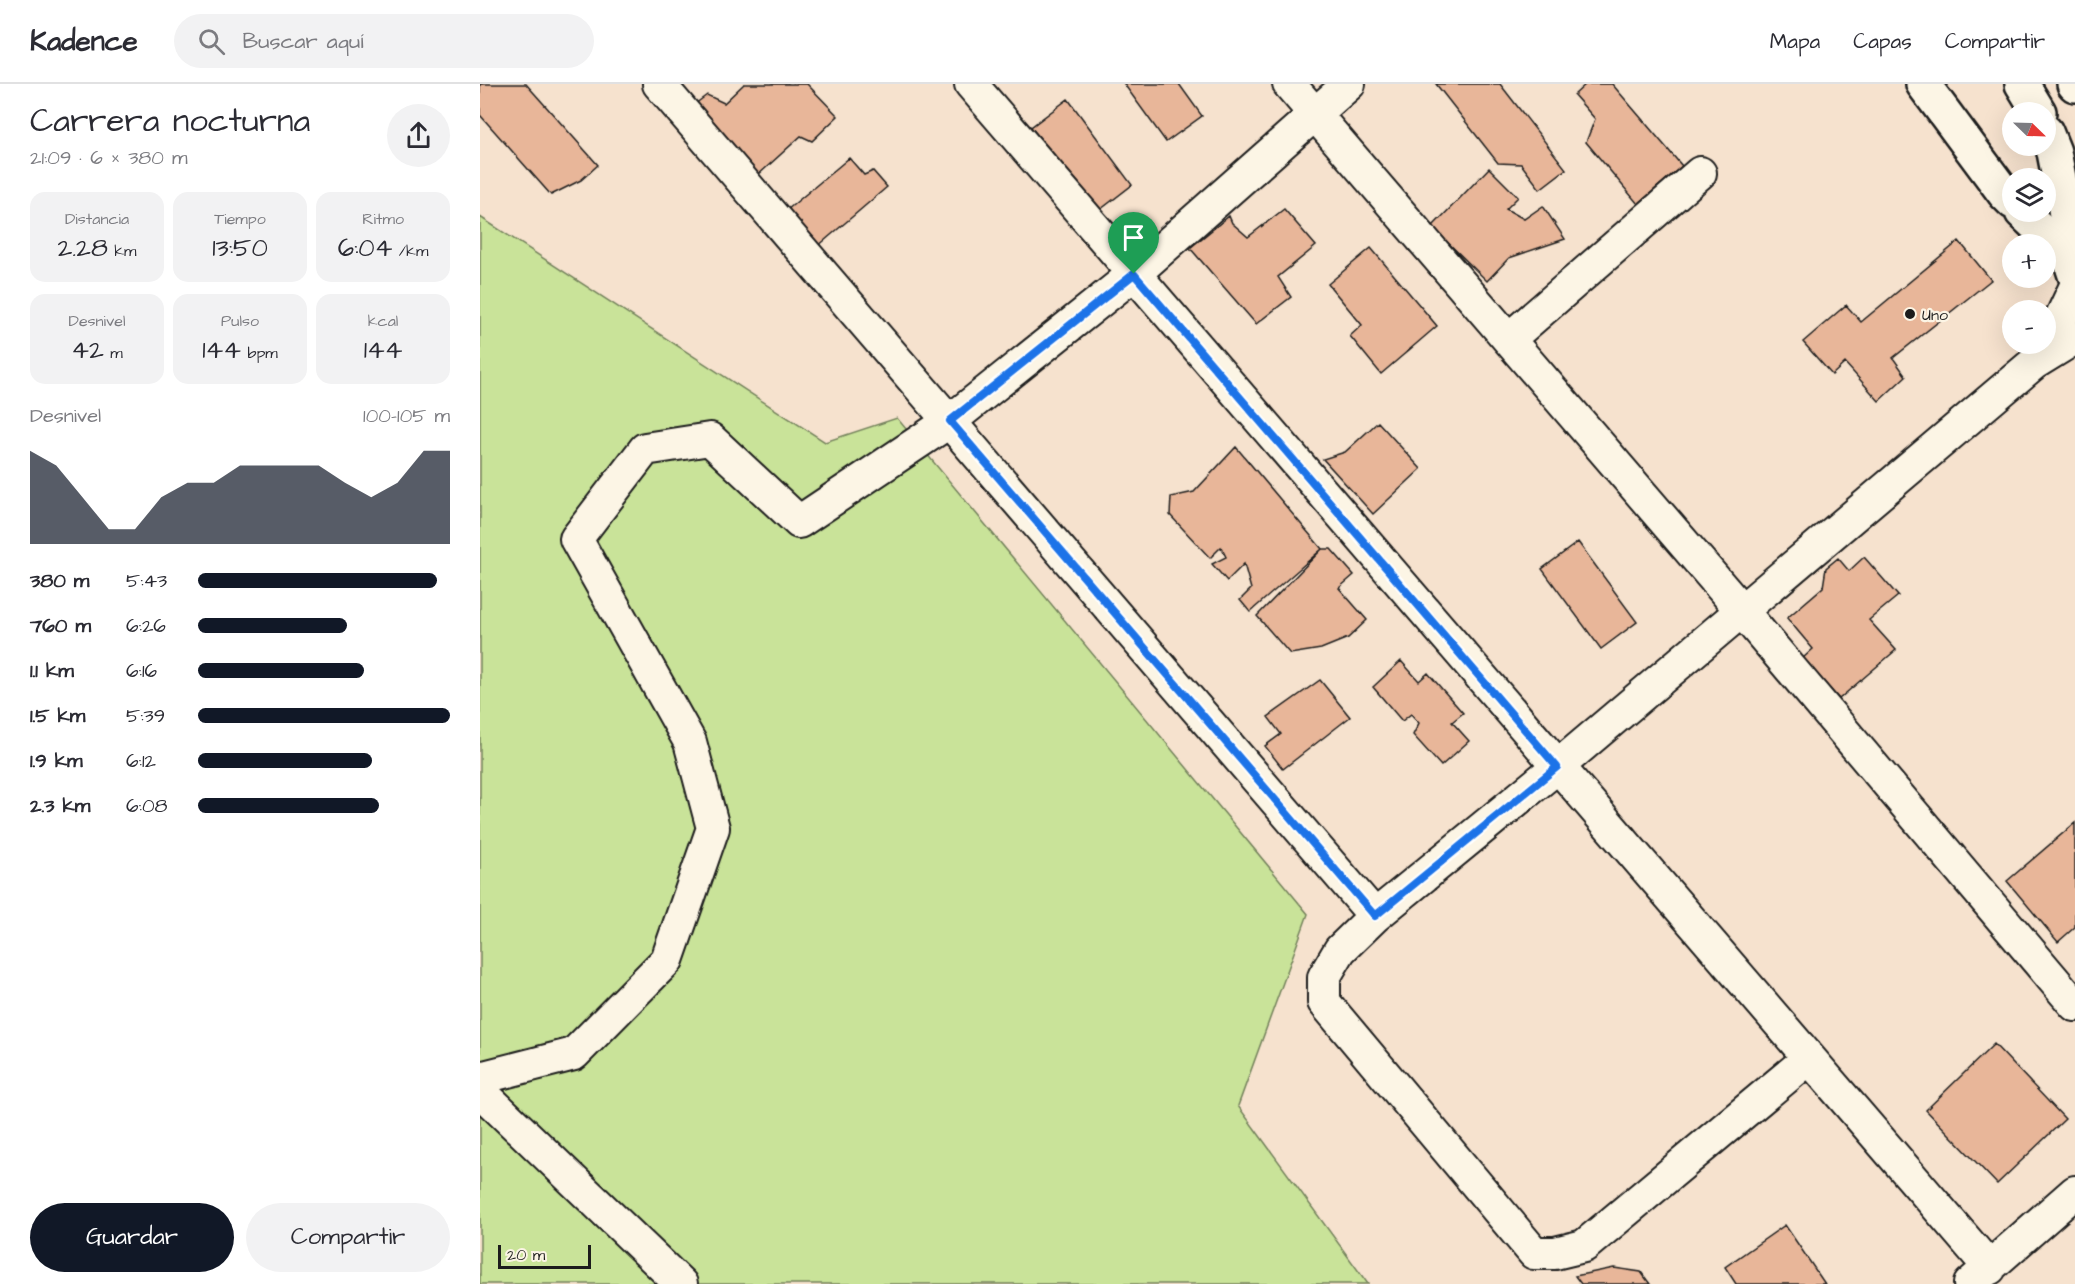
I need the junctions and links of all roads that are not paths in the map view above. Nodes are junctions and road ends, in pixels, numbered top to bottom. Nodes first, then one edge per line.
1 (659, 84) edge
2 (971, 84) edge
3 (1289, 84) edge
4 (1349, 84) edge
5 (1923, 84) edge
6 (2022, 84) edge
7 (2033, 102) edge
8 (1314, 114) junction
9 (2055, 156) edge
10 (1700, 173) dead end
11 (2002, 190) edge
12 (2034, 222) edge
13 (2073, 254) edge
14 (1134, 274) junction
15 (2056, 327) edge
16 (2075, 338) edge
17 (1509, 339) junction
18 (2056, 345) edge
19 (2037, 354) edge
20 (950, 421) junction
21 (1742, 611) junction
22 (1557, 767) junction
23 (1375, 916) junction
24 (2075, 1005) edge
25 (1808, 1059) junction
26 (480, 1078) edge
27 (480, 1091) edge
28 (2075, 1192) edge
29 (1980, 1276) edge
30 (681, 1284) edge

1 - 20 street
2 - 14 street
3 - 8 street
4 - 8 street
5 - 11 main road
6 - 7 main road
8 - 14 street
8 - 17 street
9 - 13 main road
10 - 17 street
12 - 13 main road
13 - 15 street
14 - 20 street
14 - 22 street
16 - 18 street
17 - 21 street
19 - 21 street
20 - 23 street
20 - 26 street
21 - 22 street
21 - 24 street
22 - 23 street
22 - 25 street
23 - 25 street
25 - 29 street
27 - 30 street
28 - 29 street

